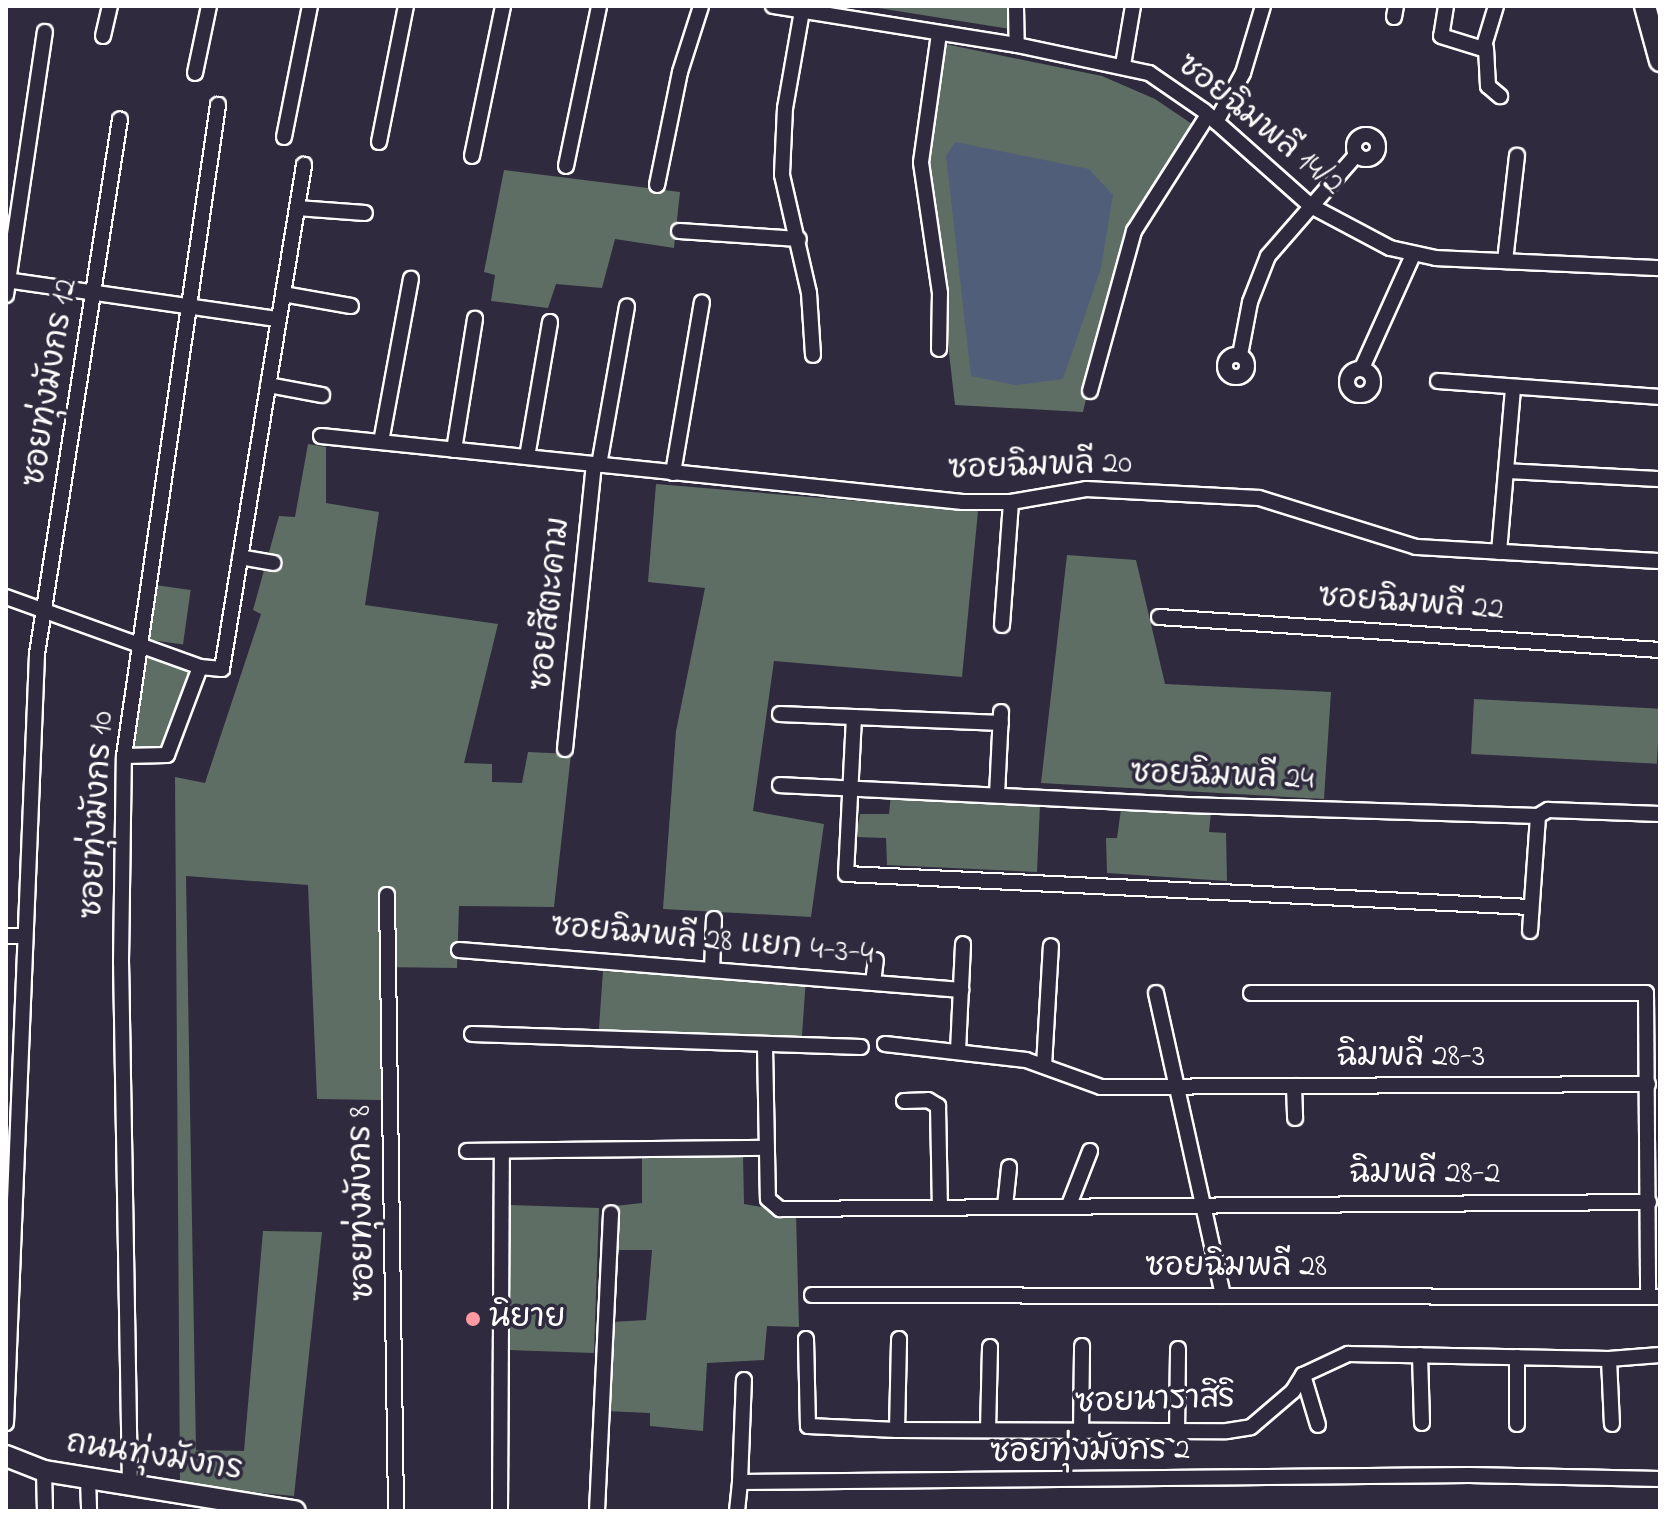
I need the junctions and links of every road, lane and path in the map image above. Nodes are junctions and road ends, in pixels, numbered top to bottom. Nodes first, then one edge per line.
1 (110, 6) edge
2 (209, 6) edge
3 (310, 6) edge
4 (406, 6) edge
5 (503, 6) edge
6 (599, 6) edge
7 (701, 6) edge
8 (773, 6) edge
9 (1016, 6) edge
10 (1133, 6) edge
11 (1263, 6) edge
12 (1446, 6) edge
13 (1496, 6) edge
14 (1645, 6) edge
15 (802, 11) junction
16 (1655, 24) edge
17 (45, 32) dead end
18 (939, 34) junction
19 (103, 36) dead end
20 (1017, 45) junction
21 (1486, 48) junction
22 (1660, 60) edge
23 (1123, 65) junction
24 (195, 73) dead end
25 (1500, 96) dead end
26 (218, 105) dead end
27 (120, 119) dead end
28 (1212, 119) junction
29 (284, 137) dead end
30 (379, 142) dead end
31 (1357, 154) dead end
32 (472, 156) dead end
33 (1517, 156) dead end
34 (304, 165) dead end
35 (566, 166) dead end
36 (657, 185) dead end
37 (1311, 206) junction
38 (297, 208) junction
39 (365, 213) dead end
40 (679, 231) dead end
41 (799, 239) junction
42 (1413, 255) junction
43 (1505, 261) junction
44 (1660, 268) edge
45 (411, 279) dead end
46 (7, 285) edge
47 (283, 294) junction
48 (94, 296) junction
49 (702, 302) dead end
50 (351, 306) dead end
51 (627, 306) dead end
52 (191, 308) junction
53 (278, 319) junction
54 (475, 319) dead end
55 (550, 322) dead end
56 (939, 349) dead end
57 (813, 355) dead end
58 (1240, 355) dead end
59 (1362, 368) dead end
60 (1438, 381) dead end
61 (268, 385) junction
62 (1513, 389) junction
63 (1090, 391) dead end
64 (322, 395) dead end
65 (1660, 397) edge
66 (321, 436) dead end
67 (381, 442) junction
68 (454, 450) junction
69 (527, 457) junction
70 (596, 465) junction
71 (1506, 471) junction
72 (673, 473) junction
73 (1660, 479) edge
74 (1011, 502) junction
75 (1499, 552) junction
76 (240, 557) junction
77 (1660, 561) edge
78 (273, 563) dead end
79 (6, 597) edge
80 (42, 612) junction
81 (1159, 617) dead end
82 (1002, 625) dead end
83 (141, 645) junction
84 (1660, 650) edge
85 (200, 667) junction
86 (780, 714) dead end
87 (854, 717) junction
88 (565, 749) dead end
89 (124, 756) junction
90 (780, 785) dead end
91 (853, 788) junction
92 (997, 795) junction
93 (1660, 814) edge
94 (1538, 816) junction
95 (387, 895) dead end
96 (1530, 907) junction
97 (714, 919) dead end
98 (1530, 931) dead end
99 (6, 936) edge
100 (23, 936) junction
101 (963, 944) dead end
102 (1051, 946) dead end
103 (459, 950) dead end
104 (876, 960) dead end
105 (712, 970) junction
106 (873, 983) junction
107 (961, 990) junction
108 (1156, 993) dead end
109 (1251, 993) dead end
110 (472, 1034) dead end
111 (885, 1044) dead end
112 (765, 1047) junction
113 (861, 1047) dead end
114 (958, 1051) junction
115 (1044, 1066) junction
116 (1648, 1084) junction
117 (1294, 1086) junction
118 (1175, 1087) junction
119 (904, 1101) dead end
120 (1295, 1118) dead end
121 (764, 1148) junction
122 (467, 1151) dead end
123 (1090, 1151) dead end
124 (502, 1152) junction
125 (1009, 1167) dead end
126 (1649, 1202) junction
127 (1202, 1204) junction
128 (1069, 1205) junction
129 (940, 1206) junction
130 (1005, 1206) junction
131 (611, 1213) dead end
132 (812, 1295) dead end
133 (1223, 1296) junction
134 (1654, 1297) edge
135 (806, 1339) dead end
136 (899, 1339) dead end
137 (1082, 1346) dead end
138 (990, 1347) dead end
139 (1178, 1349) dead end
140 (1420, 1355) junction
141 (1660, 1355) edge
142 (1517, 1357) junction
143 (1609, 1359) junction
144 (1303, 1375) junction
145 (744, 1380) dead end
146 (6, 1423) edge
147 (1422, 1423) dead end
148 (1517, 1424) dead end
149 (1612, 1424) dead end
150 (1318, 1425) dead end
151 (897, 1430) junction
152 (988, 1430) junction
153 (1081, 1433) junction
154 (1177, 1434) junction
155 (6, 1456) edge
156 (44, 1471) junction
157 (88, 1479) junction
158 (1660, 1479) edge
159 (740, 1482) junction
160 (130, 1486) junction
161 (45, 1511) edge
162 (89, 1511) edge
163 (295, 1511) edge
164 (396, 1511) edge
165 (500, 1511) edge
166 (597, 1511) edge
167 (737, 1511) edge

1 - 19 street
2 - 24 street
3 - 29 street
4 - 30 street
5 - 32 street
6 - 35 street
7 - 36 street
8 - 15 street, ซอยฉิมพลี 14/2
9 - 20 street
10 - 23 street
11 - 28 street
12 - 21 street
13 - 21 street
14 - 16 street
15 - 18 street, ซอยฉิมพลี 14/2
15 - 41 street
16 - 22 street
17 - 46 street
18 - 20 street, ซอยฉิมพลี 14/2
18 - 56 street
20 - 23 street, ซอยฉิมพลี 14/2
21 - 25 street
23 - 28 street, ซอยฉิมพลี 14/2
26 - 52 street, ซอยทุ่งมังกร 10
27 - 48 street, ซอยทุ่งมังกร 12
28 - 37 street, ซอยฉิมพลี 14/2
28 - 63 street
31 - 37 street
33 - 43 street
34 - 38 street
37 - 42 street, ซอยฉิมพลี 14/2
37 - 58 street
38 - 39 street
38 - 47 street
40 - 41 street
41 - 57 street
42 - 43 street, ซอยฉิมพลี 14/2
42 - 59 street
43 - 44 street, ซอยฉิมพลี 14/2
45 - 67 street
46 - 48 street
47 - 50 street
47 - 53 street
48 - 52 street
48 - 80 street, ซอยทุ่งมังกร 12
49 - 72 street
51 - 70 street, ซอยสีตะคาม
52 - 53 street
52 - 83 street, ซอยทุ่งมังกร 10
53 - 61 street
54 - 68 street
55 - 69 street
60 - 62 street
61 - 64 street
61 - 76 street
62 - 65 street
62 - 71 street
66 - 67 street, ซอยฉิมพลี 20
67 - 68 street, ซอยฉิมพลี 20
68 - 69 street, ซอยฉิมพลี 20
69 - 70 street, ซอยฉิมพลี 20
70 - 72 street, ซอยฉิมพลี 20
70 - 88 street, ซอยสีตะคาม
71 - 73 street
71 - 75 street
72 - 74 street, ซอยฉิมพลี 20
74 - 75 street, ซอยฉิมพลี 20
74 - 82 street
75 - 77 street, ซอยฉิมพลี 20
76 - 78 street
76 - 85 street
79 - 80 street
80 - 83 street
80 - 100 street, ซอยทุ่งมังกร 12
81 - 84 street, ซอยฉิมพลี 22
83 - 85 street
83 - 89 street, ซอยทุ่งมังกร 10
85 - 89 street
86 - 87 street
87 - 91 street
87 - 92 street
89 - 160 street, ซอยทุ่งมังกร 10
90 - 91 street, ซอยฉิมพลี 24
91 - 92 street, ซอยฉิมพลี 24
91 - 96 street
92 - 94 street, ซอยฉิมพลี 24
93 - 94 street, ซอยฉิมพลี 24
94 - 96 street
95 - 164 street, ซอยทุ่งมังกร 8
96 - 98 street
97 - 105 street
99 - 100 street
100 - 146 street, ซอยทุ่งมังกร 12
101 - 107 street
102 - 115 street
103 - 105 street, ซอยฉิมพลี 28 แยก 4-3-4
104 - 106 street
105 - 106 street, ซอยฉิมพลี 28 แยก 4-3-4
106 - 107 street, ซอยฉิมพลี 28 แยก 4-3-4
107 - 114 street
108 - 118 street
109 - 116 street
110 - 112 street
111 - 114 street, ฉิมพลี 28-3
112 - 113 street
112 - 121 street
114 - 115 street, ฉิมพลี 28-3
115 - 118 street, ฉิมพลี 28-3
116 - 117 street, ฉิมพลี 28-3
116 - 126 street
117 - 118 street, ฉิมพลี 28-3
117 - 120 street
118 - 127 street
119 - 129 street
121 - 124 street
121 - 129 street, ฉิมพลี 28-2
122 - 124 street
123 - 128 street
124 - 165 street
125 - 130 street
126 - 127 street, ฉิมพลี 28-2
126 - 134 street
127 - 128 street, ฉิมพลี 28-2
127 - 133 street
128 - 130 street, ฉิมพลี 28-2
129 - 130 street, ฉิมพลี 28-2
131 - 166 street
132 - 133 street, ซอยฉิมพลี 28
133 - 134 street, ซอยฉิมพลี 28
135 - 151 street, ซอยนาราสิริ
136 - 151 street
137 - 153 street
138 - 152 street
139 - 154 street
140 - 142 street, ซอยนาราสิริ
140 - 144 street, ซอยนาราสิริ
140 - 147 street
141 - 143 street, ซอยนาราสิริ
142 - 143 street, ซอยนาราสิริ
142 - 148 street
143 - 149 street
144 - 150 street
144 - 154 street, ซอยนาราสิริ
145 - 159 street
151 - 152 street, ซอยนาราสิริ
152 - 153 street, ซอยนาราสิริ
153 - 154 street, ซอยนาราสิริ
155 - 156 street, ถนนทุ่งมังกร
156 - 157 street, ถนนทุ่งมังกร
156 - 161 street
157 - 160 street, ถนนทุ่งมังกร
157 - 162 street
158 - 159 street, ซอยทุ่งมังกร 2
159 - 167 street
160 - 163 street, ถนนทุ่งมังกร

